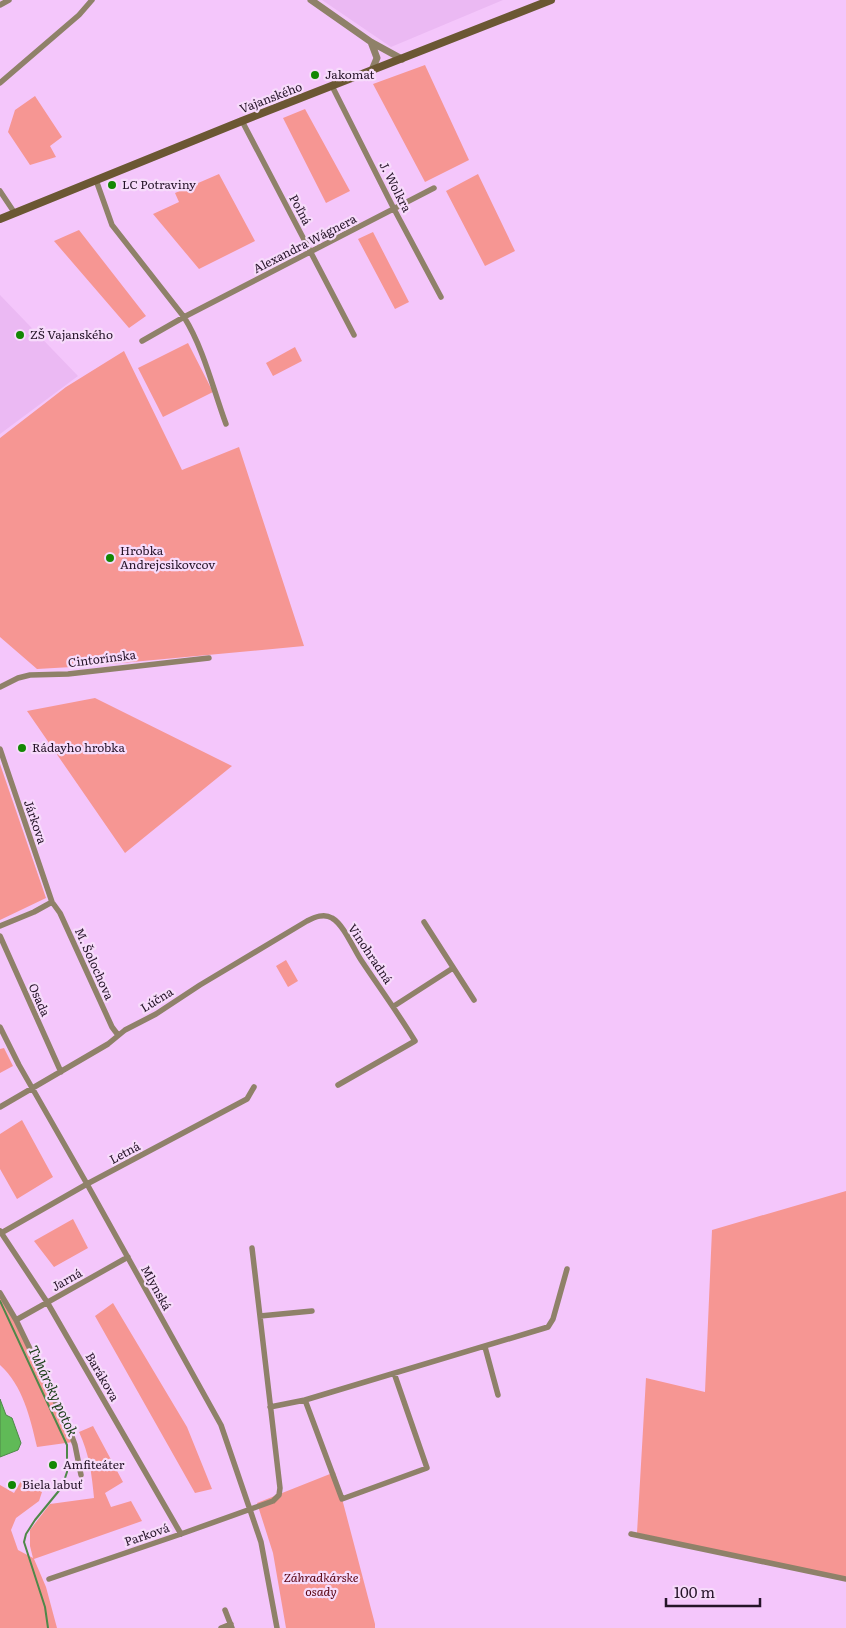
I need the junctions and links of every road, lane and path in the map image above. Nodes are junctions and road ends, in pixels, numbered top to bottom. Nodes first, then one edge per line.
1 (9, 0) edge
2 (91, 0) edge
3 (311, 0) edge
4 (551, 0) edge
5 (0, 5) edge
6 (371, 42) junction
7 (402, 59) junction
8 (372, 70) junction
9 (0, 83) edge
10 (332, 86) junction
11 (242, 121) junction
12 (96, 180) junction
13 (434, 188) dead end
14 (0, 192) edge
15 (394, 209) junction
16 (14, 212) junction
17 (0, 219) edge
18 (311, 251) junction
19 (441, 297) dead end
20 (184, 317) junction
21 (354, 335) dead end
22 (142, 341) dead end
23 (226, 424) dead end
24 (209, 658) dead end
25 (0, 687) edge
26 (0, 749) edge
27 (52, 902) junction
28 (327, 916) joint
29 (424, 922) dead end
30 (0, 926) edge
31 (0, 936) edge
32 (453, 968) junction
33 (474, 1000) dead end
34 (394, 1006) junction
35 (0, 1026) edge
36 (118, 1035) junction
37 (61, 1072) junction
38 (338, 1085) dead end
39 (254, 1087) dead end
40 (33, 1088) junction
41 (0, 1107) edge
42 (88, 1184) junction
43 (1, 1232) edge
44 (252, 1248) dead end
45 (128, 1257) junction
46 (566, 1269) dead end
47 (0, 1293) edge
48 (48, 1302) junction
49 (312, 1311) dead end
50 (260, 1316) junction
51 (16, 1320) junction
52 (485, 1347) junction
53 (394, 1373) junction
54 (498, 1395) dead end
55 (306, 1400) junction
56 (270, 1407) junction
57 (81, 1475) dead end
58 (250, 1508) junction
59 (181, 1534) junction
60 (631, 1534) dead end
61 (50, 1579) dead end
62 (846, 1580) edge
63 (225, 1610) dead end
64 (232, 1626) edge
65 (221, 1628) edge
66 (277, 1628) edge

1 - 5 street
2 - 9 street
3 - 6 street
4 - 7 main road, Vajanského
6 - 7 street
6 - 8 street
7 - 8 main road, Vajanského
8 - 10 main road, Vajanského
10 - 11 main road, Vajanského
10 - 15 street, J. Wolkra
11 - 12 main road, Vajanského
11 - 18 street, Poľná
12 - 16 main road, Vajanského
12 - 20 street
13 - 15 street, Alexandra Wágnera
14 - 16 street
15 - 18 street, Alexandra Wágnera
15 - 19 street, J. Wolkra
16 - 17 main road, Vajanského
18 - 20 street, Alexandra Wágnera
18 - 21 street, Poľná
20 - 22 street, Alexandra Wágnera
20 - 23 street
24 - 25 street, Cintorínska
26 - 27 street, Járkova
27 - 30 street
27 - 36 street, M. Šolochova
28 - 34 street, Vinohradná
28 - 36 street, Lúčna
29 - 32 street
31 - 37 street, Osada
32 - 33 street
32 - 34 street
34 - 38 street, Vinohradná
35 - 40 street, Mlynská
36 - 37 street, Lúčna
37 - 40 street, Lúčna
39 - 42 street, Letná
40 - 41 street, Lúčna
40 - 42 street, Mlynská
42 - 43 street, Letná
42 - 45 street, Mlynská
43 - 48 street, Barákova
44 - 50 street
45 - 48 street, Jarná
45 - 58 street, Mlynská
46 - 52 street
47 - 51 street
48 - 51 street, Jarná
48 - 59 street, Barákova
49 - 50 street
50 - 56 street
51 - 57 street
52 - 53 street
52 - 54 street
53 - 55 street
53 - 55 street
55 - 56 street
56 - 58 street, Parková
58 - 59 street, Parková
58 - 66 street, Mlynská
59 - 61 street, Parková
60 - 62 street
63 - 64 street
64 - 65 street

